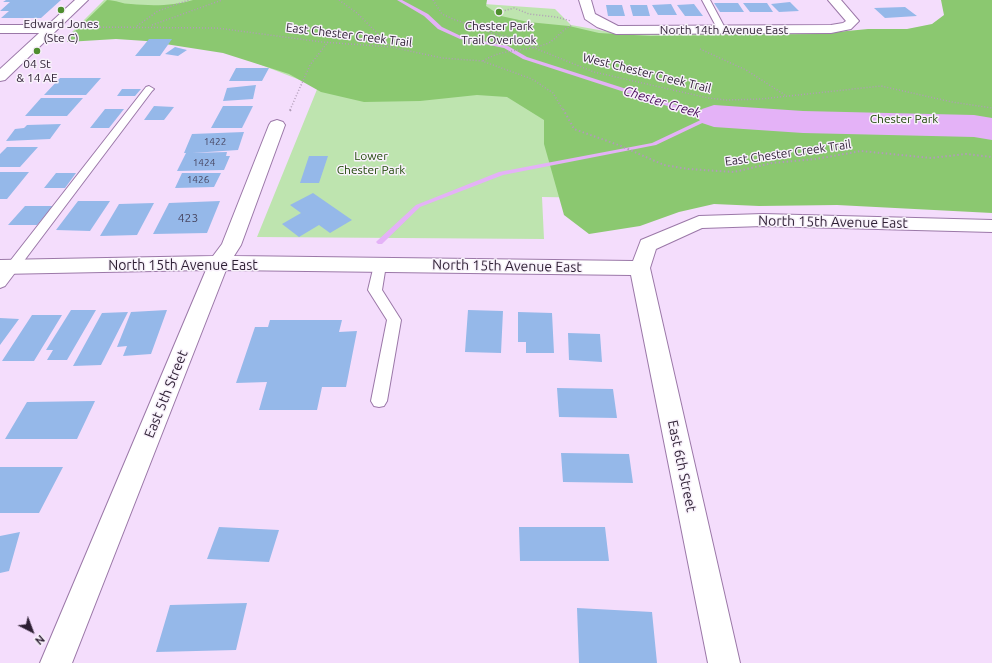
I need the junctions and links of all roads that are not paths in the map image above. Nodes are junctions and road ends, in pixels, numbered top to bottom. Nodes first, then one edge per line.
1 (82, 0) edge
2 (585, 0) edge
3 (706, 0) edge
4 (834, 0) edge
5 (721, 28) junction
6 (0, 29) edge
7 (51, 29) junction
8 (0, 77) edge
9 (149, 89) dead end
10 (277, 126) dead end
11 (992, 226) edge
12 (219, 263) junction
13 (380, 265) junction
14 (6, 267) edge
15 (640, 268) junction
16 (0, 283) edge
17 (379, 401) dead end
18 (56, 663) edge
19 (724, 663) edge

1 - 7 street
2 - 5 street, North 14th Avenue East
3 - 5 lane
4 - 5 street, North 14th Avenue East
6 - 7 street
7 - 8 street
9 - 14 lane
10 - 12 street, East 5th Street
11 - 15 street, North 15th Avenue East
12 - 13 street, North 15th Avenue East
12 - 14 street, North 15th Avenue East
12 - 18 street, East 5th Street
13 - 15 street, North 15th Avenue East
13 - 17 lane
14 - 16 lane
15 - 19 street, East 6th Street

